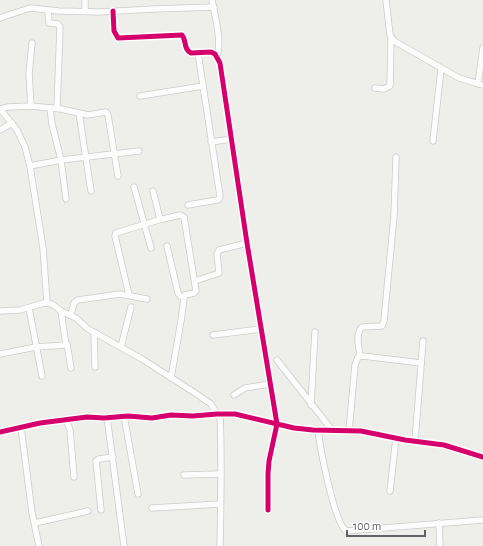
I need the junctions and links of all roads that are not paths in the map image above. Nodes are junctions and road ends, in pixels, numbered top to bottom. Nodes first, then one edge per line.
1 (85, 0) edge
2 (212, 0) edge
3 (386, 0) edge
4 (214, 7) junction
5 (48, 10) junction
6 (85, 11) junction
7 (113, 11) junction
8 (0, 18) edge
9 (391, 38) junction
10 (32, 43) dead end
11 (483, 48) edge
12 (198, 53) junction
13 (217, 57) junction
14 (482, 58) edge
15 (441, 69) junction
16 (480, 84) edge
17 (202, 86) junction
18 (375, 88) dead end
19 (140, 96) dead end
20 (31, 106) junction
21 (50, 108) junction
22 (57, 108) junction
23 (0, 109) edge
24 (79, 113) junction
25 (12, 123) junction
26 (0, 130) edge
27 (232, 139) junction
28 (433, 141) dead end
29 (211, 142) junction
30 (139, 151) dead end
31 (114, 154) junction
32 (87, 157) junction
33 (396, 157) dead end
34 (61, 160) junction
35 (30, 166) junction
36 (118, 176) dead end
37 (134, 187) dead end
38 (91, 191) dead end
39 (153, 191) dead end
40 (66, 199) dead end
41 (188, 205) dead end
42 (162, 219) junction
43 (145, 224) junction
44 (247, 243) junction
45 (168, 246) dead end
46 (151, 248) dead end
47 (195, 281) junction
48 (129, 295) junction
49 (184, 296) junction
50 (147, 299) dead end
51 (47, 303) junction
52 (131, 307) dead end
53 (29, 308) junction
54 (0, 311) edge
55 (61, 311) junction
56 (71, 315) junction
57 (261, 329) junction
58 (94, 332) junction
59 (315, 332) dead end
60 (212, 336) dead end
61 (423, 341) dead end
62 (67, 344) junction
63 (36, 347) junction
64 (122, 347) junction
65 (0, 354) edge
66 (360, 356) junction
67 (277, 360) dead end
68 (421, 363) junction
69 (95, 367) dead end
70 (71, 368) dead end
71 (42, 376) dead end
72 (171, 378) junction
73 (270, 384) junction
74 (234, 394) dead end
75 (311, 404) junction
76 (219, 414) junction
77 (124, 416) junction
78 (107, 417) junction
79 (66, 419) junction
80 (277, 424) junction
81 (21, 427) junction
82 (324, 430) junction
83 (349, 430) junction
84 (0, 432) edge
85 (396, 438) junction
86 (415, 441) junction
87 (483, 457) edge
88 (113, 458) junction
89 (220, 474) junction
90 (184, 475) dead end
91 (74, 477) dead end
92 (390, 491) dead end
93 (138, 494) dead end
94 (220, 504) junction
95 (152, 508) dead end
96 (101, 510) dead end
97 (268, 510) dead end
98 (88, 511) dead end
99 (483, 520) edge
100 (34, 523) junction
101 (439, 523) junction
102 (39, 546) edge
103 (124, 546) edge
104 (220, 546) edge
105 (440, 546) edge

1 - 6 street
2 - 4 street
3 - 9 street
4 - 7 street
4 - 13 street
5 - 6 street
5 - 8 street
5 - 22 street
6 - 7 street
7 - 12 street
9 - 15 street
9 - 18 street
10 - 20 street
11 - 14 street
12 - 13 street
12 - 17 street
13 - 27 street
14 - 16 street
15 - 16 street
15 - 28 street
17 - 19 street
17 - 29 street
20 - 21 street
20 - 23 street
21 - 22 street
21 - 34 street
22 - 24 street
23 - 25 street
24 - 31 street
24 - 32 street
25 - 26 street
25 - 35 street
27 - 29 street
27 - 44 street
29 - 41 street
30 - 31 street
31 - 32 street
31 - 36 street
32 - 34 street
32 - 38 street
33 - 66 street
34 - 35 street
34 - 40 street
35 - 51 street
37 - 43 street
39 - 42 street
42 - 43 street
42 - 47 street
43 - 46 street
43 - 48 street
44 - 47 street
44 - 57 street
45 - 49 street
47 - 49 street
48 - 50 street
48 - 56 street
49 - 72 street
51 - 53 street
51 - 55 street
52 - 64 street
53 - 54 street
53 - 63 street
55 - 56 street
55 - 62 street
56 - 58 street
57 - 60 street
57 - 73 street
58 - 64 street
58 - 69 street
59 - 75 street
61 - 68 street
62 - 63 street
62 - 70 street
63 - 65 street
63 - 71 street
64 - 72 street
66 - 68 street
66 - 83 street
67 - 75 street
68 - 86 street
72 - 76 street
73 - 74 street
73 - 80 street
75 - 82 street
76 - 77 street
76 - 80 street
76 - 89 street
77 - 78 street
77 - 93 street
78 - 79 street
78 - 88 street
79 - 81 street
79 - 91 street
80 - 82 street
80 - 97 street
81 - 84 street
81 - 100 street
82 - 83 street
82 - 101 street
83 - 85 street
85 - 86 street
85 - 92 street
86 - 87 street
88 - 96 street
88 - 103 street
89 - 90 street
89 - 94 street
94 - 95 street
94 - 104 street
98 - 100 street
99 - 101 street
100 - 102 street
101 - 105 street

